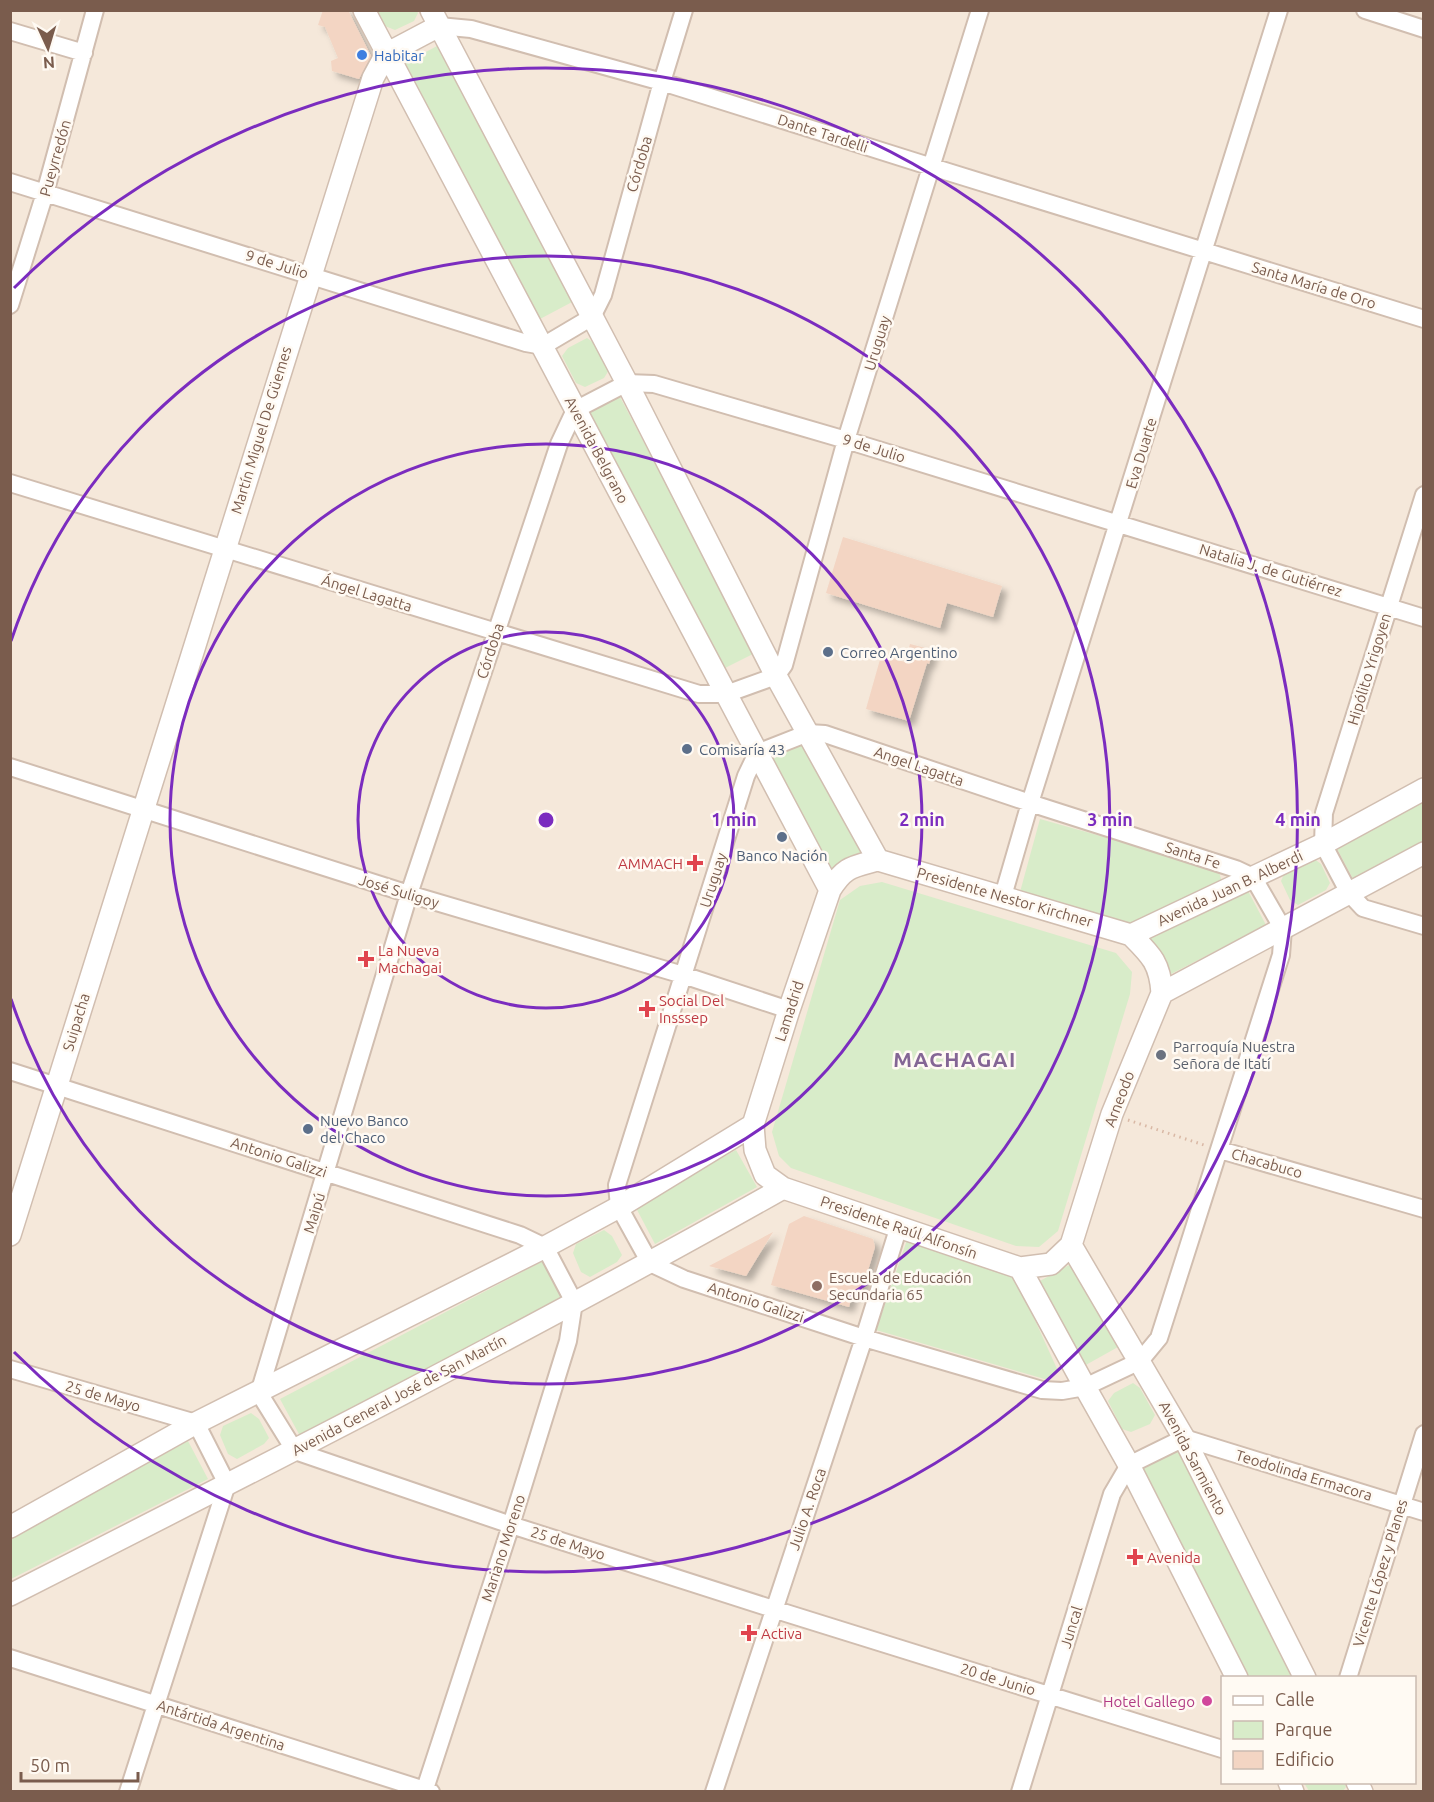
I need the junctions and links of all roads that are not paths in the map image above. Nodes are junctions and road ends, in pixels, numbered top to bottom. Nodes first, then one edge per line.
1 (95, 10) edge
2 (364, 10) edge
3 (684, 10) edge
4 (980, 10) edge
5 (1279, 10) edge
6 (1365, 10) edge
7 (435, 18) edge
8 (1424, 29) edge
9 (10, 31) edge
10 (84, 53) junction
11 (386, 54) junction
12 (662, 82) junction
13 (932, 167) junction
14 (10, 183) edge
15 (45, 193) junction
16 (1204, 251) junction
17 (310, 275) junction
18 (10, 305) edge
19 (592, 317) junction
20 (1424, 319) edge
21 (543, 346) junction
22 (627, 382) junction
23 (575, 410) junction
24 (846, 440) junction
25 (10, 483) edge
26 (1424, 495) edge
27 (1119, 524) junction
28 (224, 550) junction
29 (1389, 607) junction
30 (1424, 618) edge
31 (496, 632) junction
32 (776, 676) junction
33 (726, 694) junction
34 (808, 733) junction
35 (757, 753) junction
36 (10, 767) edge
37 (1424, 789) edge
38 (1030, 803) junction
39 (142, 809) junction
40 (1323, 844) junction
41 (1424, 853) edge
42 (878, 860) junction
43 (1253, 878) junction
44 (830, 890) junction
45 (409, 894) junction
46 (1349, 894) junction
47 (1003, 896) junction
48 (1424, 926) edge
49 (1283, 929) junction
50 (1131, 934) junction
51 (683, 975) junction
52 (1162, 993) junction
53 (789, 1010) junction
54 (10, 1071) edge
55 (56, 1086) junction
56 (753, 1125) junction
57 (1220, 1150) junction
58 (760, 1162) joint
59 (326, 1172) junction
60 (783, 1188) junction
61 (619, 1207) junction
62 (1424, 1209) edge
63 (899, 1226) junction
64 (10, 1235) edge
65 (1071, 1245) junction
66 (545, 1247) junction
67 (650, 1263) junction
68 (1020, 1268) junction
69 (574, 1302) junction
70 (864, 1338) junction
71 (1140, 1361) junction
72 (10, 1369) edge
73 (1085, 1387) junction
74 (259, 1393) junction
75 (196, 1423) junction
76 (1424, 1434) edge
77 (1184, 1438) junction
78 (295, 1451) junction
79 (1129, 1465) junction
80 (227, 1484) junction
81 (1401, 1505) junction
82 (1424, 1512) edge
83 (511, 1525) junction
84 (10, 1527) edge
85 (10, 1595) edge
86 (773, 1609) junction
87 (10, 1658) edge
88 (1236, 1676) edge
89 (1304, 1676) edge
90 (1348, 1676) edge
91 (1050, 1695) junction
92 (156, 1704) junction
93 (1221, 1749) edge
94 (128, 1791) edge
95 (426, 1791) edge
96 (714, 1791) edge
97 (1020, 1791) edge

1 - 10 street, Pueyrredón
2 - 11 street, Avenida Belgrano
3 - 12 street, Córdoba
4 - 13 street, Uruguay
5 - 16 street, Eva Duarte
6 - 8 street
7 - 11 street
7 - 12 street, Dante Tardelli
7 - 19 street
9 - 10 street
10 - 15 street, Pueyrredón
11 - 17 street, Martín Miguel De Güemes
11 - 21 street, Avenida Belgrano
12 - 13 street, Dante Tardelli
12 - 19 street, Córdoba
13 - 16 street, Dante Tardelli
13 - 24 street, Uruguay
14 - 15 street, 9 de Julio
15 - 17 street, 9 de Julio
15 - 18 street, Pueyrredón
16 - 20 street, Santa María de Oro
16 - 27 street, Eva Duarte
17 - 21 street, 9 de Julio
17 - 28 street, Martín Miguel De Güemes
19 - 21 street
19 - 22 street
21 - 23 street, Avenida Belgrano
22 - 23 street
22 - 24 street, 9 de Julio
22 - 32 street
23 - 31 street, Córdoba
23 - 33 street, Avenida Belgrano
24 - 27 street, 9 de Julio
24 - 32 street, Uruguay
25 - 28 street, Ángel Lagatta
26 - 29 street, Hipólito Yrigoyen
27 - 29 street, Natalia J. de Gutiérrez
27 - 38 street, Eva Duarte
28 - 31 street, Ángel Lagatta
28 - 39 street, Martín Miguel De Güemes
29 - 30 street, Natalia J. de Gutiérrez
29 - 40 street, Hipólito Yrigoyen
31 - 33 street, Ángel Lagatta
31 - 45 street, Córdoba
32 - 33 street
32 - 34 street
33 - 35 street, Avenida Belgrano
34 - 35 street
34 - 38 street, Angel Lagatta
34 - 42 street
35 - 44 street, Avenida Belgrano
35 - 51 street, Uruguay
36 - 39 street, José Suligoy
37 - 40 street, Avenida Juan B. Alberdi
38 - 43 street, Santa Fe
38 - 47 street, Eva Duarte
39 - 45 street, José Suligoy
39 - 55 street, Suipacha
40 - 43 street, Avenida Juan B. Alberdi
40 - 46 street
41 - 46 street
42 - 44 street, Lamadrid
42 - 47 street, Presidente Nestor Kirchner
43 - 49 street
43 - 50 street, Avenida Juan B. Alberdi
44 - 53 street, Lamadrid
45 - 51 street, José Suligoy
45 - 59 street, Maipú
46 - 48 street
46 - 49 street
47 - 50 street, Presidente Nestor Kirchner
49 - 52 street
49 - 57 street
50 - 52 street, Presidente Nestor Kirchner
51 - 53 street, José Suligoy
51 - 61 street
52 - 65 street, Arneodo
53 - 56 street, Lamadrid
54 - 55 street, Antonio Galizzi
55 - 59 street, Antonio Galizzi
55 - 64 street, Suipacha
56 - 58 street, Lamadrid
56 - 61 street
57 - 62 street, Chacabuco
57 - 71 street
58 - 60 street, Presidente Raúl Alfonsín
59 - 66 street, Antonio Galizzi
59 - 74 street, Maipú
60 - 63 street, Presidente Raúl Alfonsín
60 - 67 street, Avenida General José de San Martín
61 - 66 street
61 - 67 street
63 - 68 street, Presidente Raúl Alfonsín
63 - 70 street, Julio A. Roca
65 - 68 street, Presidente Raúl Alfonsín
65 - 71 street, Avenida Sarmiento
66 - 69 street
66 - 74 street
67 - 69 street, Avenida General José de San Martín
67 - 70 street, Antonio Galizzi
68 - 73 street
69 - 78 street, Avenida General José de San Martín
69 - 83 street, Mariano Moreno
70 - 73 street
70 - 86 street, Julio A. Roca
71 - 73 street
71 - 77 street, Avenida Sarmiento
72 - 75 street, 25 de Mayo
73 - 79 street
74 - 75 street
74 - 78 street
75 - 80 street
75 - 84 street
76 - 81 street, Vicente López y Planes
77 - 79 street
77 - 81 street, Teodolinda Ermacora
77 - 89 street, Avenida Sarmiento
78 - 80 street, Avenida General José de San Martín
78 - 83 street, 25 de Mayo
79 - 88 street
79 - 91 street, Juncal
80 - 85 street, Avenida General José de San Martín
80 - 92 street
81 - 82 street, Teodolinda Ermacora
81 - 90 street, Vicente López y Planes
83 - 86 street, 25 de Mayo
83 - 95 street, Mariano Moreno
86 - 91 street, 20 de Junio
86 - 96 street, Julio A. Roca
87 - 92 street, Antártida Argentina
91 - 93 street, 20 de Junio
91 - 97 street, Juncal
92 - 94 street
92 - 95 street, Antártida Argentina

